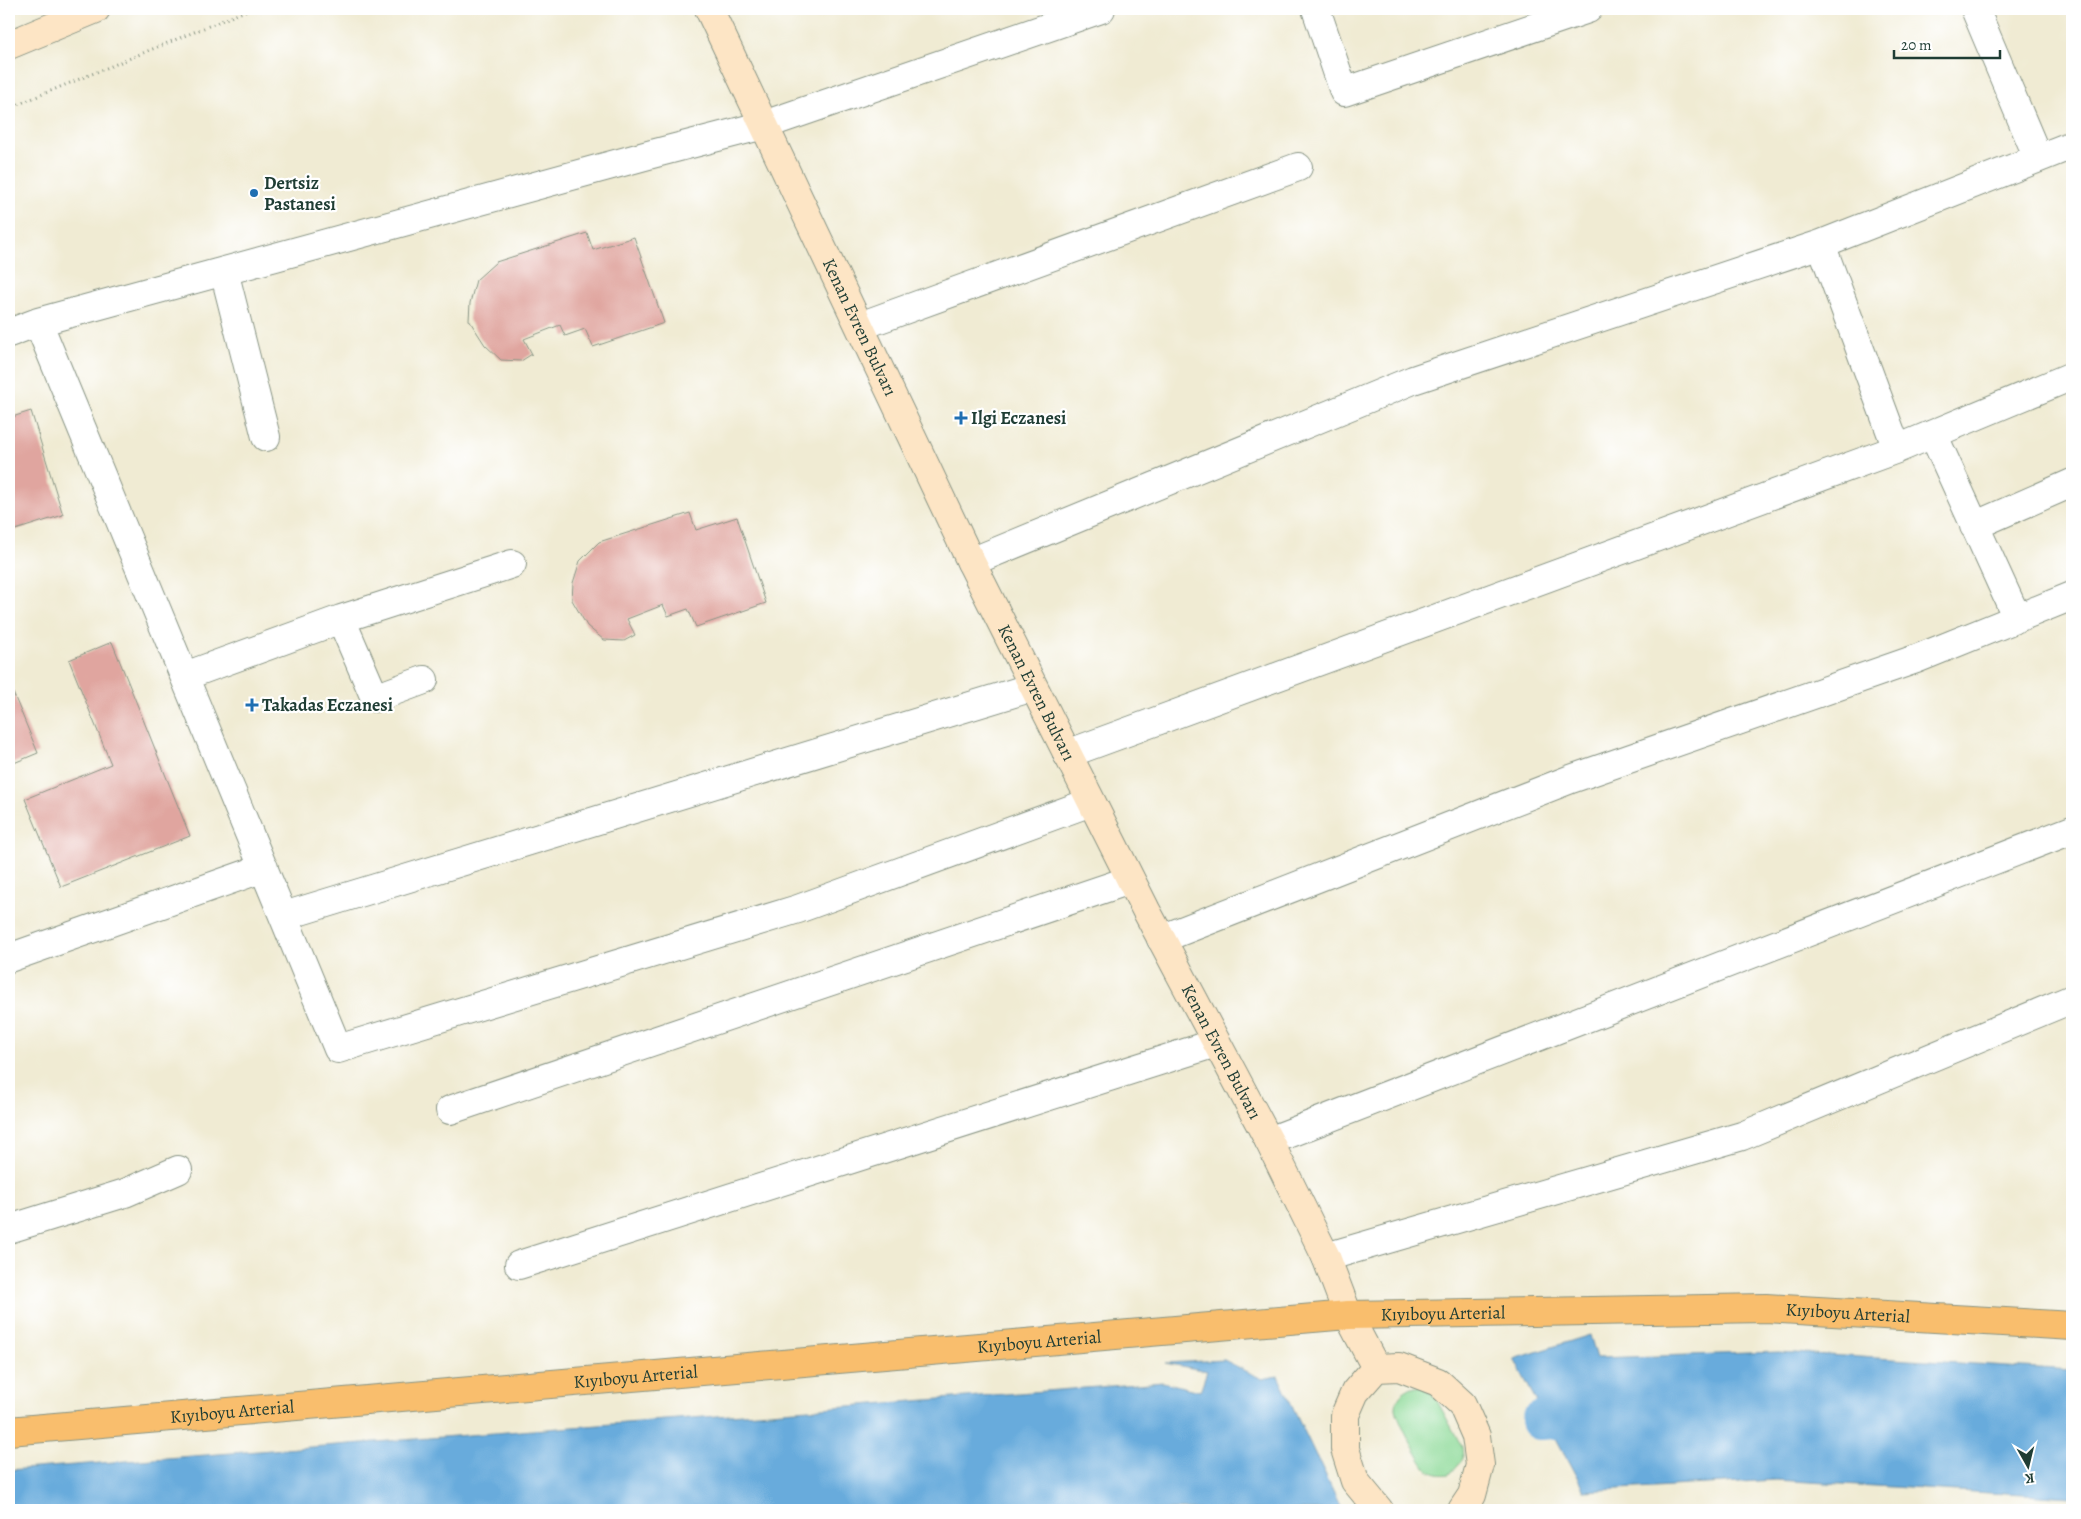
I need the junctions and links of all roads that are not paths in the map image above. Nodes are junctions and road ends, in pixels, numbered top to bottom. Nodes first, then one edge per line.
1 (96, 9) edge
2 (709, 9) edge
3 (1097, 9) edge
4 (1316, 9) edge
5 (1588, 9) edge
6 (1975, 9) edge
7 (9, 45) edge
8 (764, 125) junction
9 (2072, 145) edge
10 (2038, 158) junction
11 (1298, 167) dead end
12 (1821, 244) junction
13 (224, 271) junction
14 (38, 322) junction
15 (860, 326) junction
16 (9, 332) edge
17 (2072, 376) edge
18 (1933, 434) junction
19 (266, 437) dead end
20 (1898, 449) junction
21 (2072, 483) edge
22 (1974, 526) junction
23 (971, 562) junction
24 (512, 564) dead end
25 (2072, 596) edge
26 (2016, 618) junction
27 (341, 619) junction
28 (185, 676) junction
29 (424, 680) dead end
30 (1033, 687) junction
31 (1067, 754) junction
32 (1091, 802) junction
33 (2072, 830) edge
34 (264, 868) junction
35 (1130, 880) junction
36 (284, 916) junction
37 (1161, 939) junction
38 (9, 958) edge
39 (2072, 999) edge
40 (1216, 1043) junction
41 (450, 1110) dead end
42 (1268, 1141) junction
43 (178, 1170) dead end
44 (9, 1229) edge
45 (1326, 1257) junction
46 (519, 1265) dead end
47 (1348, 1315) junction
48 (2072, 1326) edge
49 (1376, 1368) junction
50 (9, 1431) edge
51 (1379, 1510) edge
52 (1462, 1510) edge

1 - 7 main road
2 - 8 main road, Kenan Evren Bulvarı
3 - 8 street
4 - 5 street
6 - 10 street
8 - 13 street
8 - 15 main road, Kenan Evren Bulvarı
9 - 10 street
10 - 12 street
11 - 15 street
12 - 20 street
12 - 23 street
13 - 14 street
13 - 19 street
14 - 16 street
14 - 28 street
15 - 23 main road, Kenan Evren Bulvarı
17 - 18 street
18 - 20 street
18 - 22 street
20 - 31 street
21 - 22 street
22 - 26 street
23 - 30 main road, Kenan Evren Bulvarı
24 - 27 street
25 - 26 street
26 - 37 street
27 - 28 street
27 - 29 street
28 - 34 street
30 - 31 main road, Kenan Evren Bulvarı
30 - 36 street
31 - 32 main road, Kenan Evren Bulvarı
32 - 35 main road, Kenan Evren Bulvarı
32 - 36 street
33 - 42 street
34 - 36 street
34 - 38 street
35 - 37 main road, Kenan Evren Bulvarı
35 - 41 street
37 - 40 main road, Kenan Evren Bulvarı
39 - 45 street
40 - 42 main road, Kenan Evren Bulvarı
40 - 46 street
42 - 45 main road, Kenan Evren Bulvarı
43 - 44 street
45 - 47 main road, Kenan Evren Bulvarı
47 - 48 main road, Kıyıboyu Arterial
47 - 49 main road, Kenan Evren Bulvarı
47 - 50 main road, Kıyıboyu Arterial
49 - 51 main road
49 - 52 main road

